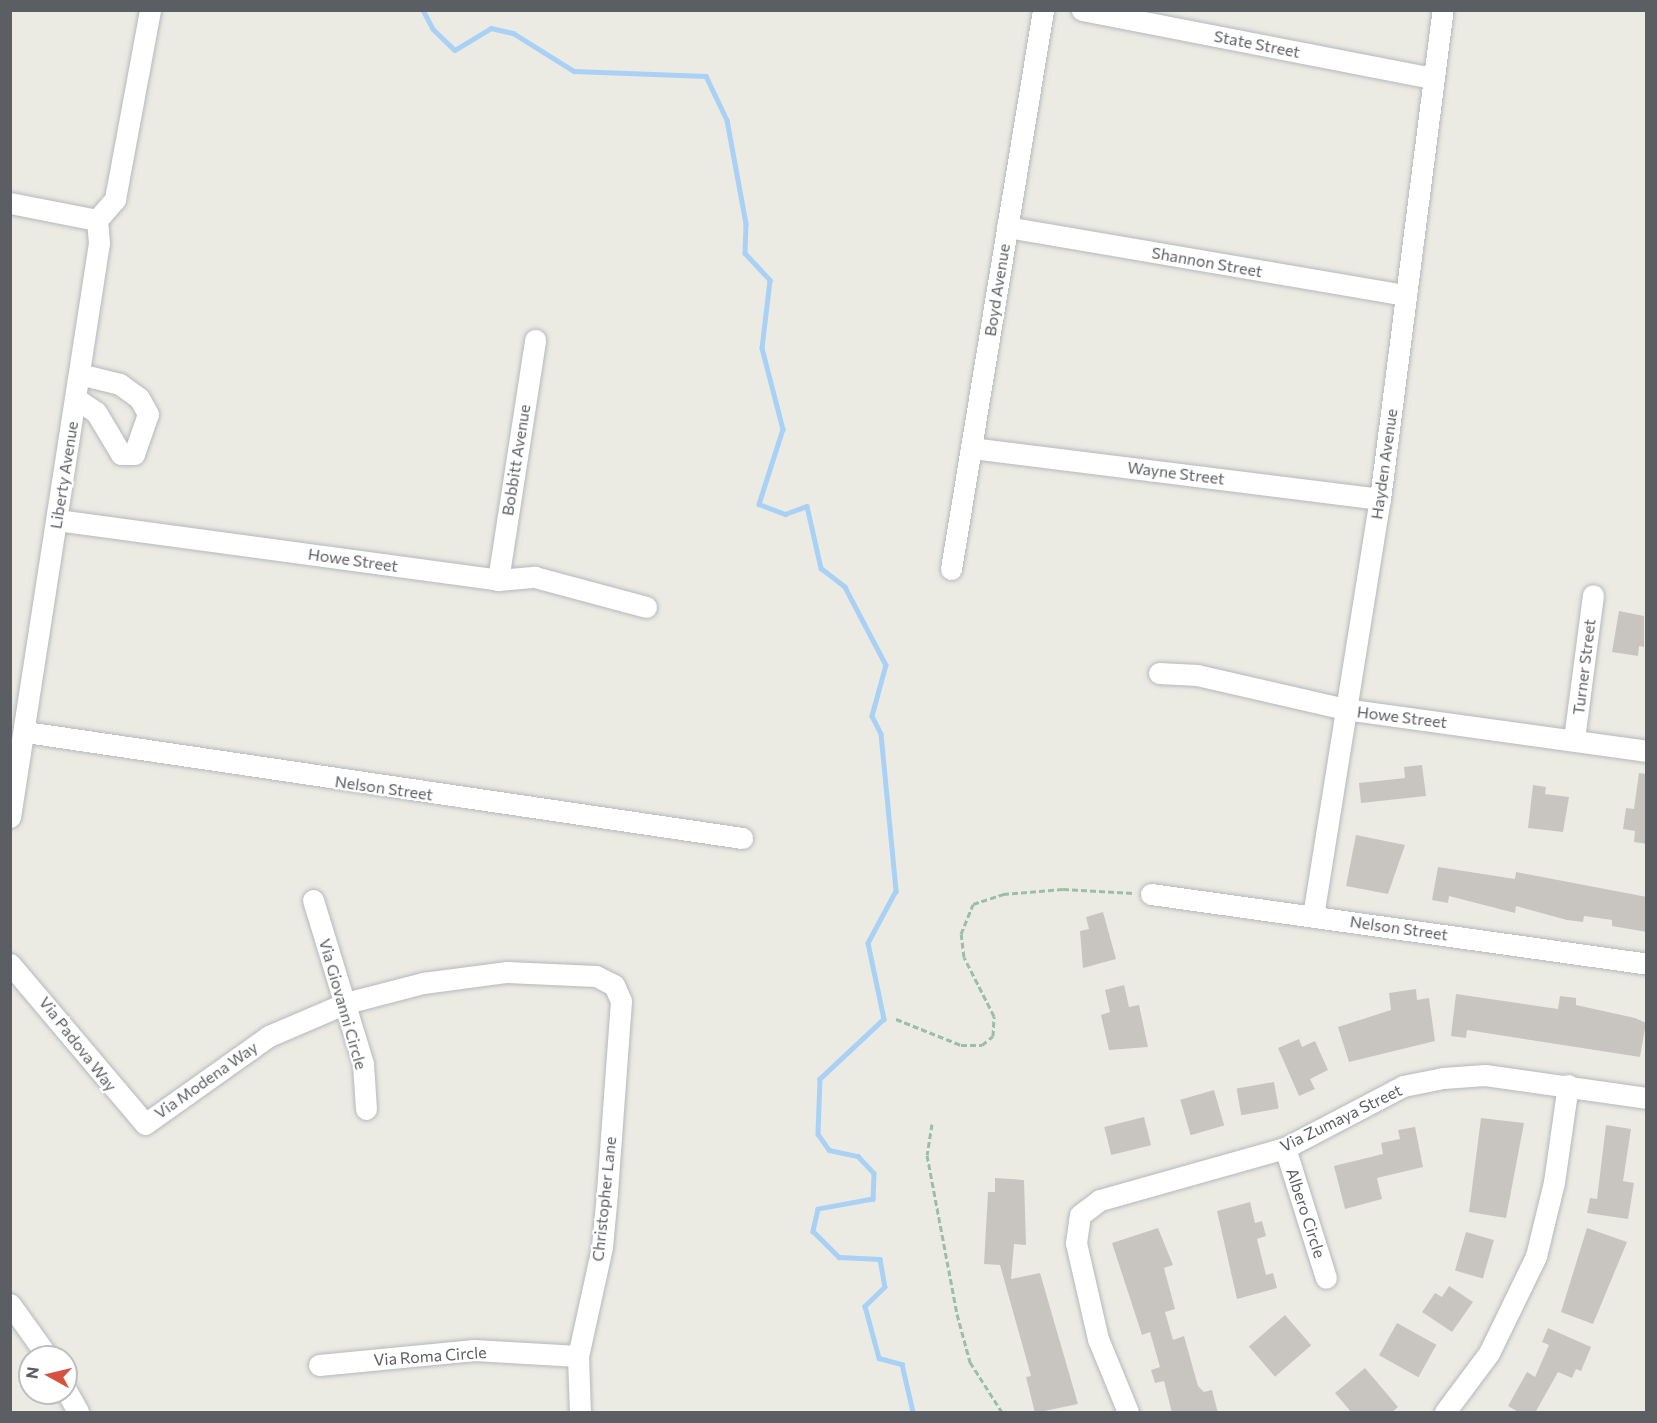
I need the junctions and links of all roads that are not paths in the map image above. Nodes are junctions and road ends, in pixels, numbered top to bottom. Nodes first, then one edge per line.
1 (150, 10) edge
2 (1043, 10) edge
3 (1082, 10) edge
4 (1443, 10) edge
5 (1431, 78) junction
6 (10, 203) edge
7 (97, 220) junction
8 (1007, 227) junction
9 (1406, 295) junction
10 (535, 340) dead end
11 (79, 374) junction
12 (75, 398) junction
13 (971, 448) junction
14 (1380, 499) junction
15 (57, 520) junction
16 (951, 569) dead end
17 (498, 580) junction
18 (1593, 595) dead end
19 (646, 607) dead end
20 (1159, 673) dead end
21 (1345, 709) junction
22 (26, 732) junction
23 (1574, 739) junction
24 (1647, 751) edge
25 (10, 817) edge
26 (742, 838) dead end
27 (1151, 894) road end
28 (313, 900) dead end
29 (1313, 916) junction
30 (1647, 963) edge
31 (10, 964) edge
32 (614, 985) joint
33 (346, 1003) junction
34 (1568, 1085) junction
35 (1647, 1098) edge
36 (366, 1109) dead end
37 (145, 1124) joint
38 (1285, 1148) junction
39 (1326, 1278) dead end
40 (10, 1304) edge
41 (39, 1345) edge
42 (578, 1356) junction
43 (319, 1365) dead end
44 (579, 1413) edge
45 (1128, 1413) edge
46 (1445, 1413) edge

1 - 7 street
2 - 8 street, Boyd Avenue
3 - 5 street, State Street
4 - 5 street, Hayden Avenue
5 - 9 street, Hayden Avenue
6 - 7 street
7 - 11 street, Liberty Avenue
8 - 9 street, Shannon Street
8 - 13 street, Boyd Avenue
9 - 14 street, Hayden Avenue
10 - 17 street, Bobbitt Avenue
11 - 12 street, Liberty Avenue
11 - 12 street
12 - 15 street, Liberty Avenue
13 - 14 street, Wayne Street
13 - 16 street, Boyd Avenue
14 - 21 street, Hayden Avenue
15 - 17 street, Howe Street
15 - 22 street, Liberty Avenue
17 - 19 street, Howe Street
18 - 23 street, Turner Street
20 - 21 street, Howe Street
21 - 23 street, Howe Street
21 - 29 street, Hayden Avenue
22 - 25 street, Liberty Avenue
22 - 26 street, Nelson Street
23 - 24 street, Howe Street
27 - 29 street, Nelson Street
28 - 33 street, Via Giovanni Circle
29 - 30 street, Nelson Street
31 - 37 street, Via Padova Way
32 - 33 street, Via Modena Way
32 - 42 street, Christopher Lane
33 - 36 street, Via Giovanni Circle
33 - 37 street, Via Modena Way
34 - 35 street, Via Zumaya Street
34 - 38 street, Via Zumaya Street
34 - 46 street
38 - 39 street, Albero Circle
38 - 45 street, Via Zumaya Street
40 - 41 street
42 - 43 street, Via Roma Circle
42 - 44 street, Christopher Lane

